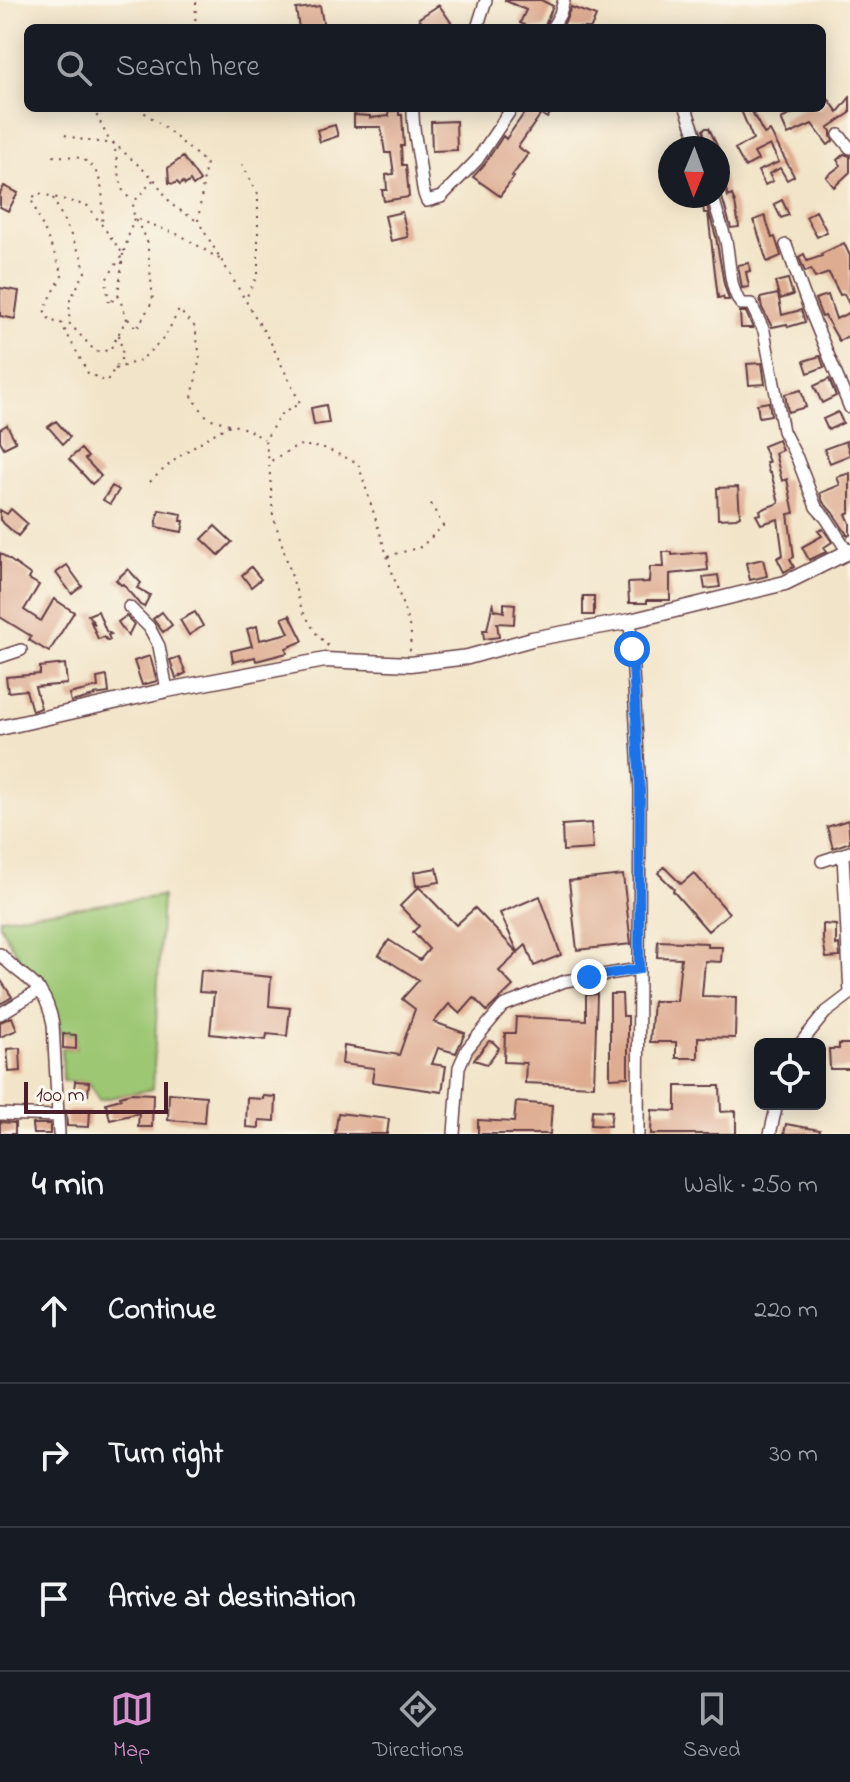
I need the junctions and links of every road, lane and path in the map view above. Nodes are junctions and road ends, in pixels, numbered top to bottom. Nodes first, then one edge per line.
1 (486, 0) edge
2 (564, 0) edge
3 (196, 2) edge
4 (195, 24) edge
5 (478, 24) edge
6 (554, 24) edge
7 (95, 112) edge
8 (144, 112) edge
9 (413, 112) edge
10 (509, 112) edge
11 (687, 112) edge
12 (65, 135) dead end
13 (839, 135) dead end
14 (696, 136) edge
15 (114, 144) junction
16 (850, 148) edge
17 (53, 156) dead end
18 (242, 164) dead end
19 (154, 179) junction
20 (52, 195) junction
21 (133, 203) junction
22 (715, 208) edge
23 (134, 218) junction
24 (198, 221) junction
25 (102, 225) junction
26 (786, 245) dead end
27 (123, 254) junction
28 (221, 260) junction
29 (118, 295) junction
30 (245, 299) junction
31 (127, 318) junction
32 (119, 335) junction
33 (115, 369) junction
34 (850, 408) edge
35 (231, 424) junction
36 (265, 440) junction
37 (269, 462) junction
38 (150, 482) dead end
39 (430, 502) dead end
40 (849, 552) edge
41 (387, 556) junction
42 (129, 607) dead end
43 (630, 621) junction
44 (21, 650) dead end
45 (0, 657) edge
46 (333, 661) junction
47 (410, 664) junction
48 (167, 690) junction
49 (0, 728) edge
50 (846, 853) edge
51 (822, 861) dead end
52 (0, 954) edge
53 (639, 969) junction
54 (40, 990) junction
55 (850, 994) edge
56 (0, 1014) edge
57 (805, 1038) edge
58 (776, 1110) edge
59 (0, 1114) edge
60 (57, 1116) junction
61 (59, 1134) edge
62 (454, 1134) edge
63 (638, 1134) edge
64 (770, 1134) edge

1 - 5 street
2 - 6 street
3 - 4 path
7 - 15 path
8 - 24 path
9 - 10 street
11 - 14 street
12 - 15 path
13 - 16 street
15 - 19 path
15 - 21 path
17 - 25 path
18 - 30 path
19 - 21 path
19 - 24 path
20 - 25 path
20 - 32 path
20 - 33 path
21 - 23 path
22 - 40 street
23 - 27 path
23 - 28 path
23 - 31 path
24 - 28 path
25 - 27 path
26 - 34 street
27 - 29 path
27 - 29 path
28 - 30 path
29 - 31 path
30 - 36 path
31 - 32 path
32 - 33 path
33 - 35 path
35 - 36 path
35 - 38 path
36 - 37 path
37 - 41 path
37 - 46 path
39 - 41 path
40 - 43 main road
41 - 47 path
42 - 48 street
43 - 47 main road
43 - 53 street
44 - 45 street
46 - 47 main road
46 - 48 main road
48 - 49 main road
50 - 51 street
50 - 55 street
52 - 54 street
53 - 62 street
53 - 63 street
54 - 56 street
54 - 60 street
55 - 57 street
58 - 64 street
59 - 60 street
60 - 61 street

